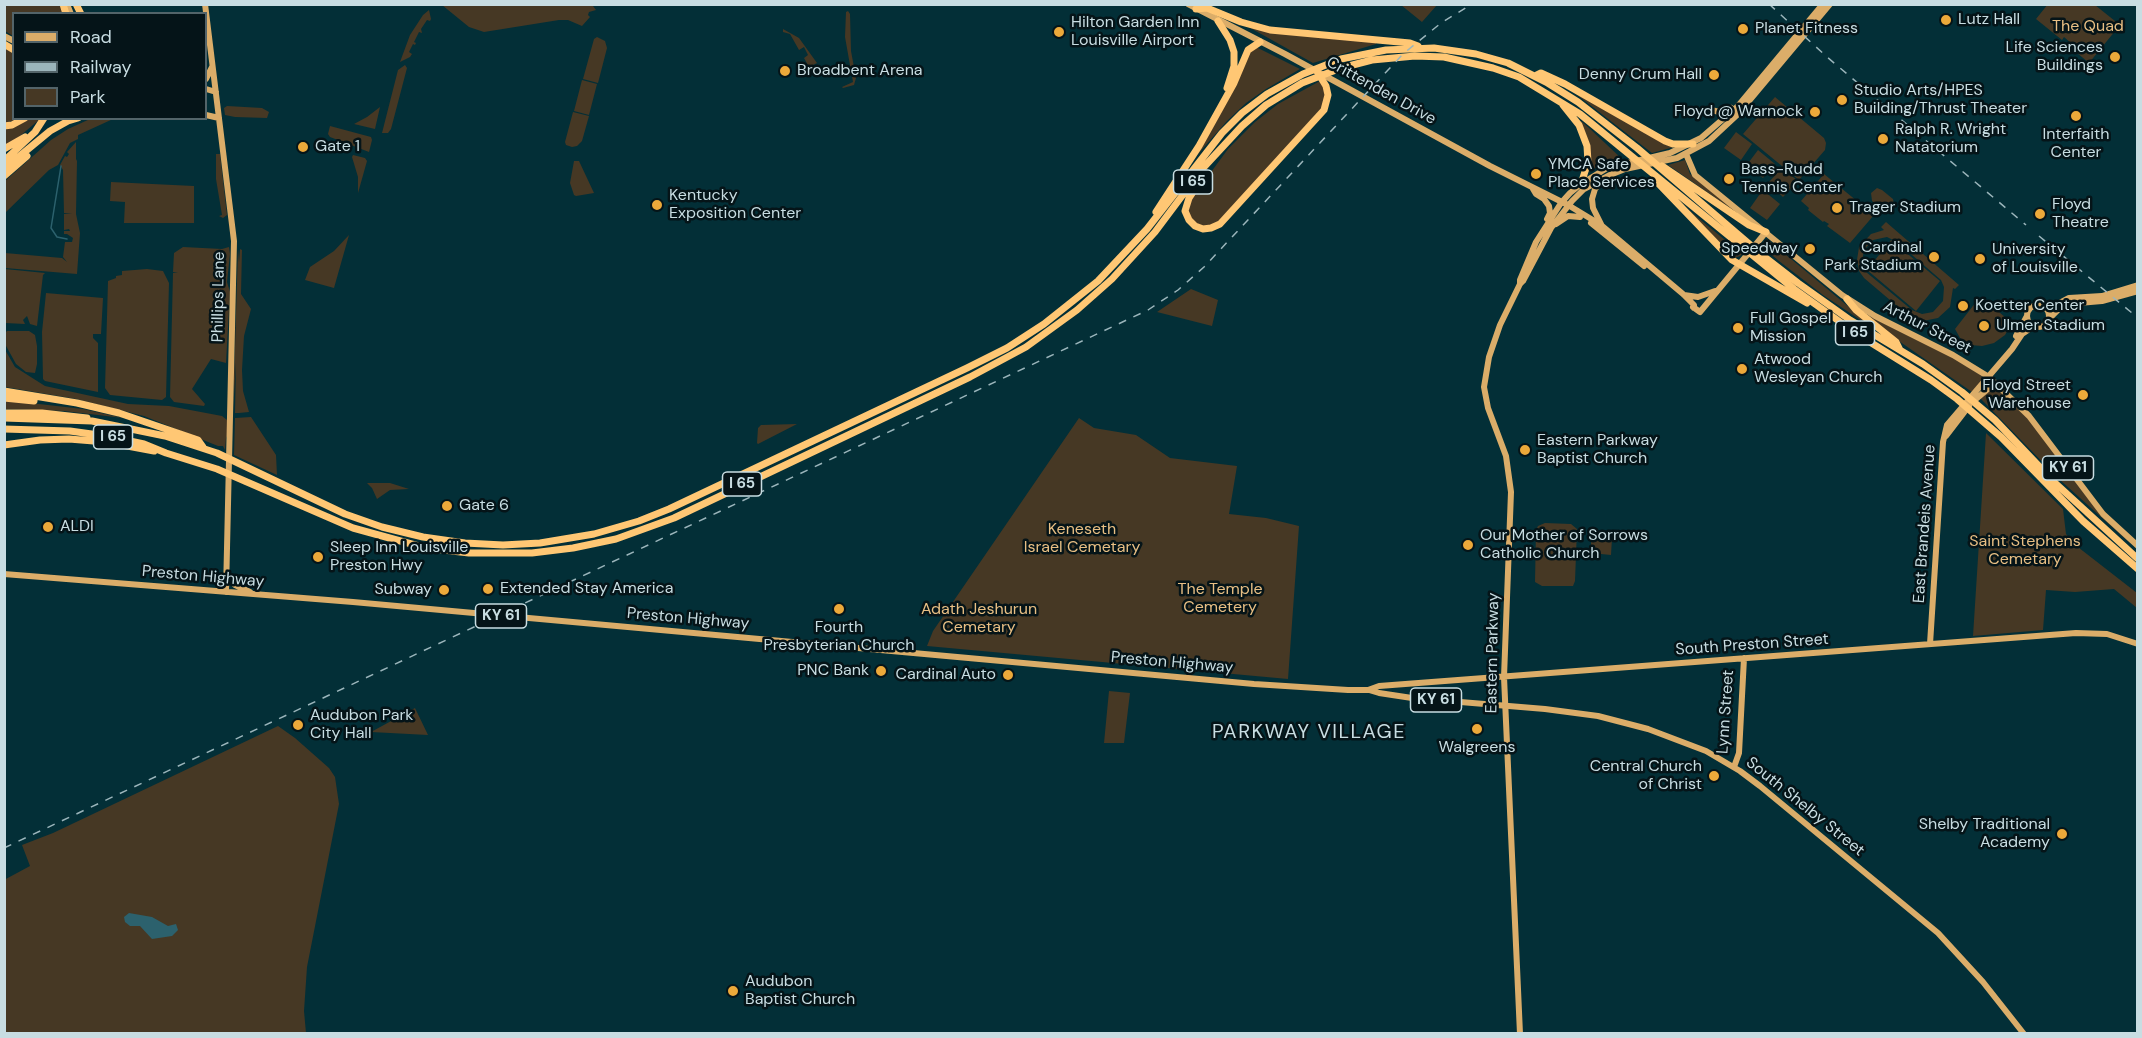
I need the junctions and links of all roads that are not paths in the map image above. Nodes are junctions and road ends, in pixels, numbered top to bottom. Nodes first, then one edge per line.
1 (1188, 4) edge
2 (1823, 4) edge
3 (1830, 4) edge
4 (1196, 9) junction
5 (1218, 21) junction
6 (207, 22) edge
7 (1260, 42) junction
8 (1420, 47) junction
9 (212, 66) junction
10 (1316, 71) junction
11 (1535, 76) junction
12 (207, 77) edge
13 (207, 89) edge
14 (1755, 90) junction
15 (216, 92) junction
16 (1549, 94) junction
17 (1746, 97) junction
18 (1712, 110) dead end
19 (1217, 113) junction
20 (207, 115) edge
21 (219, 118) junction
22 (21, 120) edge
23 (42, 120) edge
24 (72, 120) edge
25 (74, 120) edge
26 (4, 126) edge
27 (36, 128) junction
28 (1693, 147) junction
29 (4, 149) edge
30 (1686, 154) junction
31 (4, 161) edge
32 (1209, 162) junction
33 (4, 169) edge
34 (1670, 173) junction
35 (1610, 175) junction
36 (4, 176) edge
37 (1654, 176) junction
38 (1581, 184) junction
39 (1533, 188) junction
40 (1565, 206) junction
41 (1580, 217) junction
42 (1602, 225) junction
43 (1549, 226) junction
44 (1147, 229) junction
45 (1766, 232) junction
46 (1742, 243) junction
47 (1760, 258) junction
48 (1738, 265) junction
49 (2138, 285) edge
50 (1718, 290) junction
51 (2138, 291) edge
52 (1683, 294) junction
53 (1847, 299) junction
54 (2067, 299) junction
55 (2034, 302) dead end
56 (1818, 307) junction
57 (2044, 307) junction
58 (1697, 310) junction
59 (2027, 315) junction
60 (2049, 319) junction
61 (2034, 326) junction
62 (1900, 350) junction
63 (2005, 356) junction
64 (1989, 377) junction
65 (2001, 388) junction
66 (4, 391) edge
67 (1959, 395) junction
68 (4, 398) edge
69 (54, 399) junction
70 (1979, 411) junction
71 (4, 413) edge
72 (4, 418) edge
73 (92, 421) junction
74 (4, 429) edge
75 (1943, 442) junction
76 (4, 445) edge
77 (203, 447) junction
78 (166, 453) junction
79 (2119, 542) junction
80 (2138, 546) edge
81 (2138, 551) edge
82 (2138, 559) edge
83 (2138, 569) edge
84 (226, 572) junction
85 (4, 574) edge
86 (226, 591) junction
87 (256, 594) junction
88 (1930, 644) junction
89 (2138, 644) edge
90 (1744, 658) junction
91 (1504, 677) junction
92 (1368, 690) junction
93 (1505, 706) junction
94 (1734, 767) junction
95 (1520, 1034) edge
96 (2024, 1034) edge

1 - 4 main road, Crittenden Drive
2 - 14 main road, Eastern Parkway
3 - 14 main road, Eastern Parkway
4 - 5 main road, Crittenden Drive
4 - 8 highway
5 - 7 main road, Crittenden Drive
5 - 19 highway
6 - 9 main road, Phillips Lane
7 - 10 main road, Crittenden Drive
7 - 19 highway
8 - 11 highway, I 65
8 - 44 highway, I 65
9 - 12 main road
9 - 15 main road, Phillips Lane
10 - 32 highway
10 - 39 main road, Crittenden Drive
11 - 28 highway
11 - 34 highway, I 65
13 - 15 main road
14 - 17 main road, Eastern Parkway
14 - 28 main road, Eastern Parkway
15 - 21 main road, Phillips Lane
16 - 32 highway, I 65
16 - 37 highway, I 65
16 - 38 highway
17 - 18 main road
17 - 28 main road, Eastern Parkway
19 - 44 highway
20 - 21 main road
21 - 84 main road, Phillips Lane
22 - 26 highway
23 - 27 highway
24 - 33 highway
25 - 36 highway
27 - 29 highway
27 - 31 highway
28 - 30 main road, Eastern Parkway
28 - 38 main road, Eastern Parkway
30 - 35 main road, Eastern Parkway
30 - 45 main road, Arthur Street
32 - 78 highway, I 65
34 - 45 highway
34 - 46 highway, I 65
35 - 40 main road, Eastern Parkway
35 - 42 main road
37 - 46 highway, I 65
37 - 48 highway
38 - 40 main road, Eastern Parkway
39 - 40 main road, Crittenden Drive
39 - 43 main road
40 - 41 main road, Crittenden Drive
40 - 42 main road, Crittenden Drive
40 - 43 main road, Eastern Parkway
41 - 43 main road
41 - 58 main road, Crittenden Drive
42 - 52 main road, Crittenden Drive
43 - 91 main road, Eastern Parkway
44 - 77 highway, I 65
45 - 48 main road
45 - 53 main road, Arthur Street
46 - 47 highway, I 65
47 - 56 highway, I 65
47 - 62 highway, I 65
48 - 50 main road
48 - 56 highway
49 - 54 main road
50 - 52 main road
50 - 58 main road
51 - 60 main road
52 - 58 main road, Crittenden Drive
53 - 62 highway
53 - 64 main road, Arthur Street
54 - 55 main road
54 - 57 main road
56 - 67 highway, I 65
57 - 59 main road
57 - 60 main road
59 - 61 main road
59 - 63 main road, East Brandeis Avenue
60 - 61 main road
61 - 63 main road, East Brandeis Avenue
62 - 67 highway, I 65
63 - 64 main road, East Brandeis Avenue
64 - 65 main road, Arthur Street
64 - 75 main road, East Brandeis Avenue
65 - 75 main road
65 - 80 main road, Arthur Street / KY 61
66 - 69 highway
67 - 70 highway, I 65
68 - 69 highway
69 - 77 highway
70 - 79 highway, I 65
70 - 83 highway, I 65
71 - 73 highway
72 - 73 highway, I 65
73 - 77 highway, I 65
74 - 78 highway, I 65
75 - 88 main road, East Brandeis Avenue
76 - 78 highway
79 - 81 highway
79 - 82 highway, I 65
84 - 86 main road, Phillips Lane
84 - 87 main road
85 - 86 main road, Preston Highway / KY 61
86 - 87 main road, Preston Highway / KY 61
87 - 92 main road, Preston Highway / KY 61
88 - 89 main road, South Preston Street / KY 61
88 - 90 main road, South Preston Street / KY 61
90 - 91 main road, South Preston Street / KY 61
90 - 94 main road, Lynn Street
91 - 92 main road, South Preston Street / KY 61
91 - 93 main road, Eastern Parkway
92 - 93 main road, South Shelby Street / KY 61
93 - 94 main road, South Shelby Street / KY 61
93 - 95 main road, Eastern Parkway
94 - 96 main road, South Shelby Street

